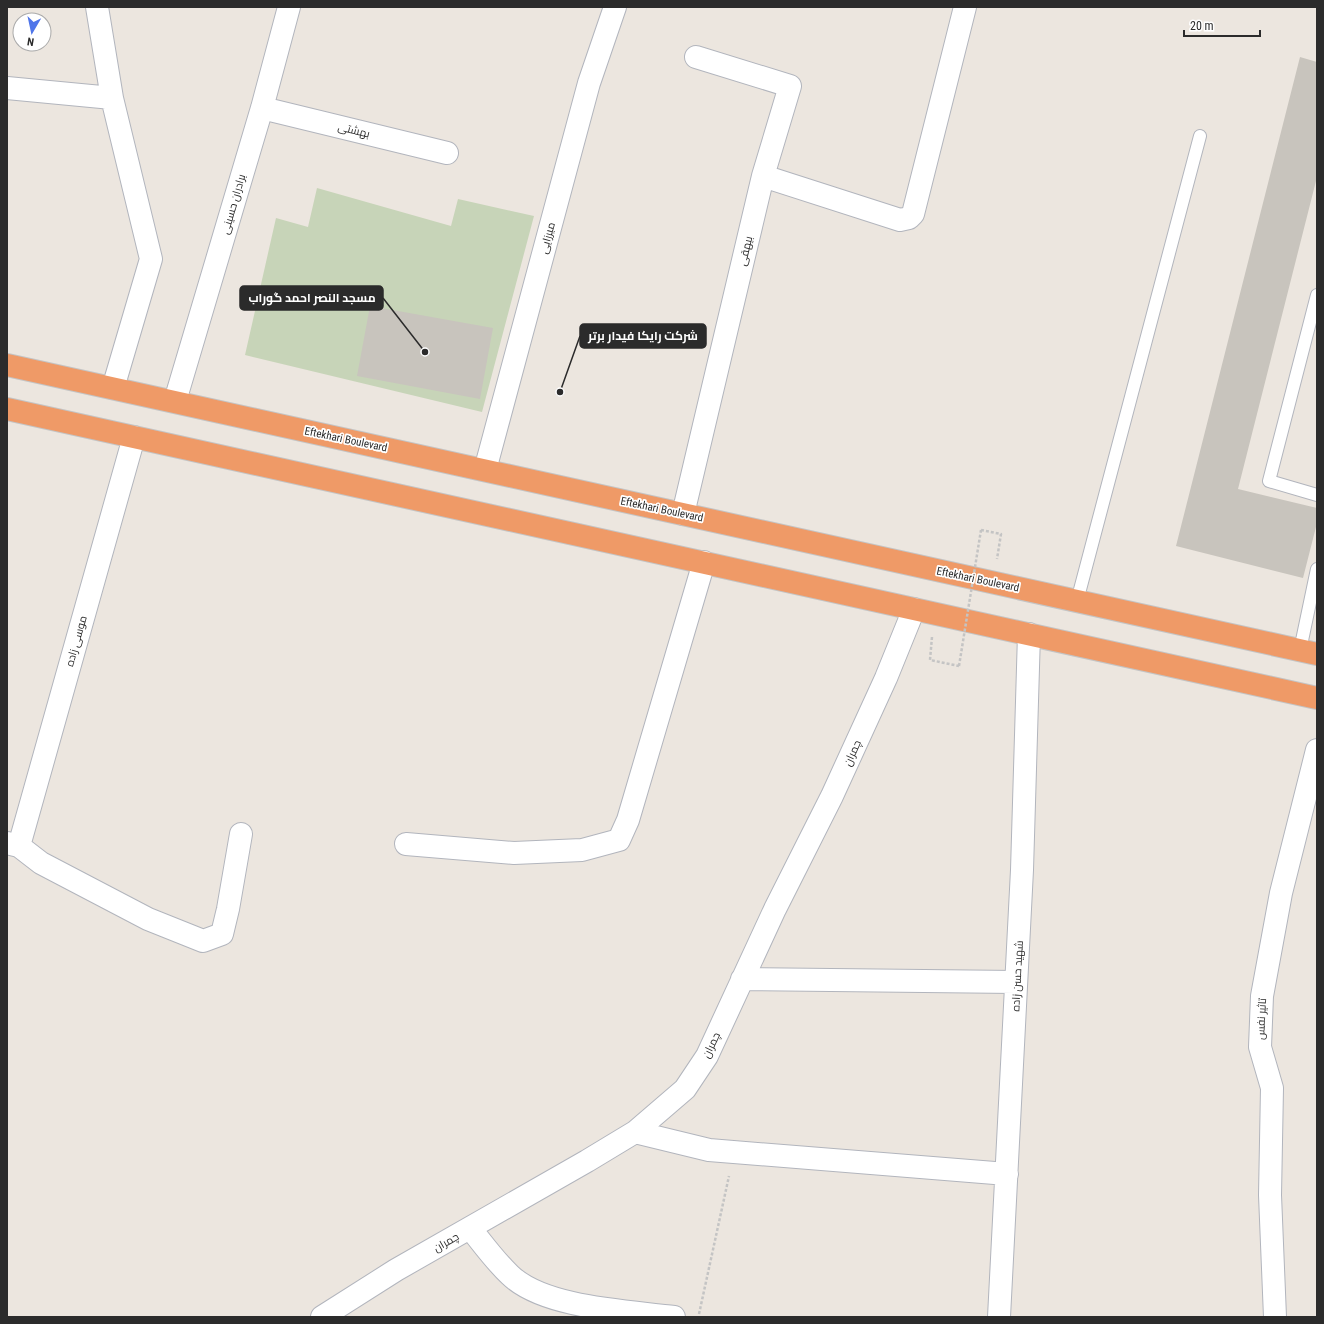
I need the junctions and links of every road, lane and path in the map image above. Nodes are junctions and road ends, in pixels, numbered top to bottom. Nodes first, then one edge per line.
1 (97, 7) edge
2 (290, 7) edge
3 (615, 7) edge
4 (965, 7) edge
5 (696, 58) dead end
6 (7, 88) edge
7 (112, 98) junction
8 (262, 108) junction
9 (1200, 136) dead end
10 (447, 153) dead end
11 (763, 176) junction
12 (1317, 295) edge
13 (7, 365) edge
14 (113, 388) junction
15 (175, 401) junction
16 (7, 409) edge
17 (134, 437) junction
18 (485, 470) junction
19 (1317, 494) edge
20 (683, 514) junction
21 (1002, 534) dead end
22 (704, 562) junction
23 (1317, 569) edge
24 (1077, 601) junction
25 (914, 609) junction
26 (1029, 634) junction
27 (1308, 652) edge
28 (930, 660) dead end
29 (1317, 698) edge
30 (1317, 750) edge
31 (241, 834) dead end
32 (13, 844) edge
33 (406, 844) dead end
34 (742, 979) junction
35 (1016, 982) junction
36 (635, 1132) junction
37 (735, 1152) junction
38 (1007, 1174) junction
39 (470, 1228) junction
40 (322, 1317) edge
41 (674, 1317) edge
42 (698, 1317) edge
43 (999, 1317) edge
44 (1275, 1317) edge

1 - 7 street
2 - 8 street, برادران حسینی
3 - 18 street, میرزایی
4 - 11 street
5 - 11 street, بیهقی
6 - 7 street
7 - 14 street
8 - 10 street, بهشتی
8 - 15 street, برادران حسینی
9 - 24 lane
11 - 20 street, بیهقی
12 - 19 lane
13 - 14 highway, Eftekhari Boulevard
14 - 15 highway, Eftekhari Boulevard
15 - 18 highway, Eftekhari Boulevard
16 - 17 highway
17 - 22 highway
17 - 32 street, موسی زاده
18 - 20 highway, Eftekhari Boulevard
20 - 24 highway, Eftekhari Boulevard
21 - 28 path, bridge
22 - 25 highway
22 - 33 street
23 - 27 lane
24 - 27 highway, Eftekhari Boulevard
25 - 26 highway
25 - 34 street, چمران
26 - 29 highway
26 - 35 street, شهید حسن زاده
30 - 44 street, تاثیر نفس
31 - 32 street
34 - 35 street
34 - 36 street, چمران
35 - 38 street, شهید حسن زاده
36 - 37 street
36 - 39 street, چمران
37 - 38 street
37 - 42 path
38 - 43 street, شهید حسن زاده
39 - 40 street, چمران
39 - 41 street

